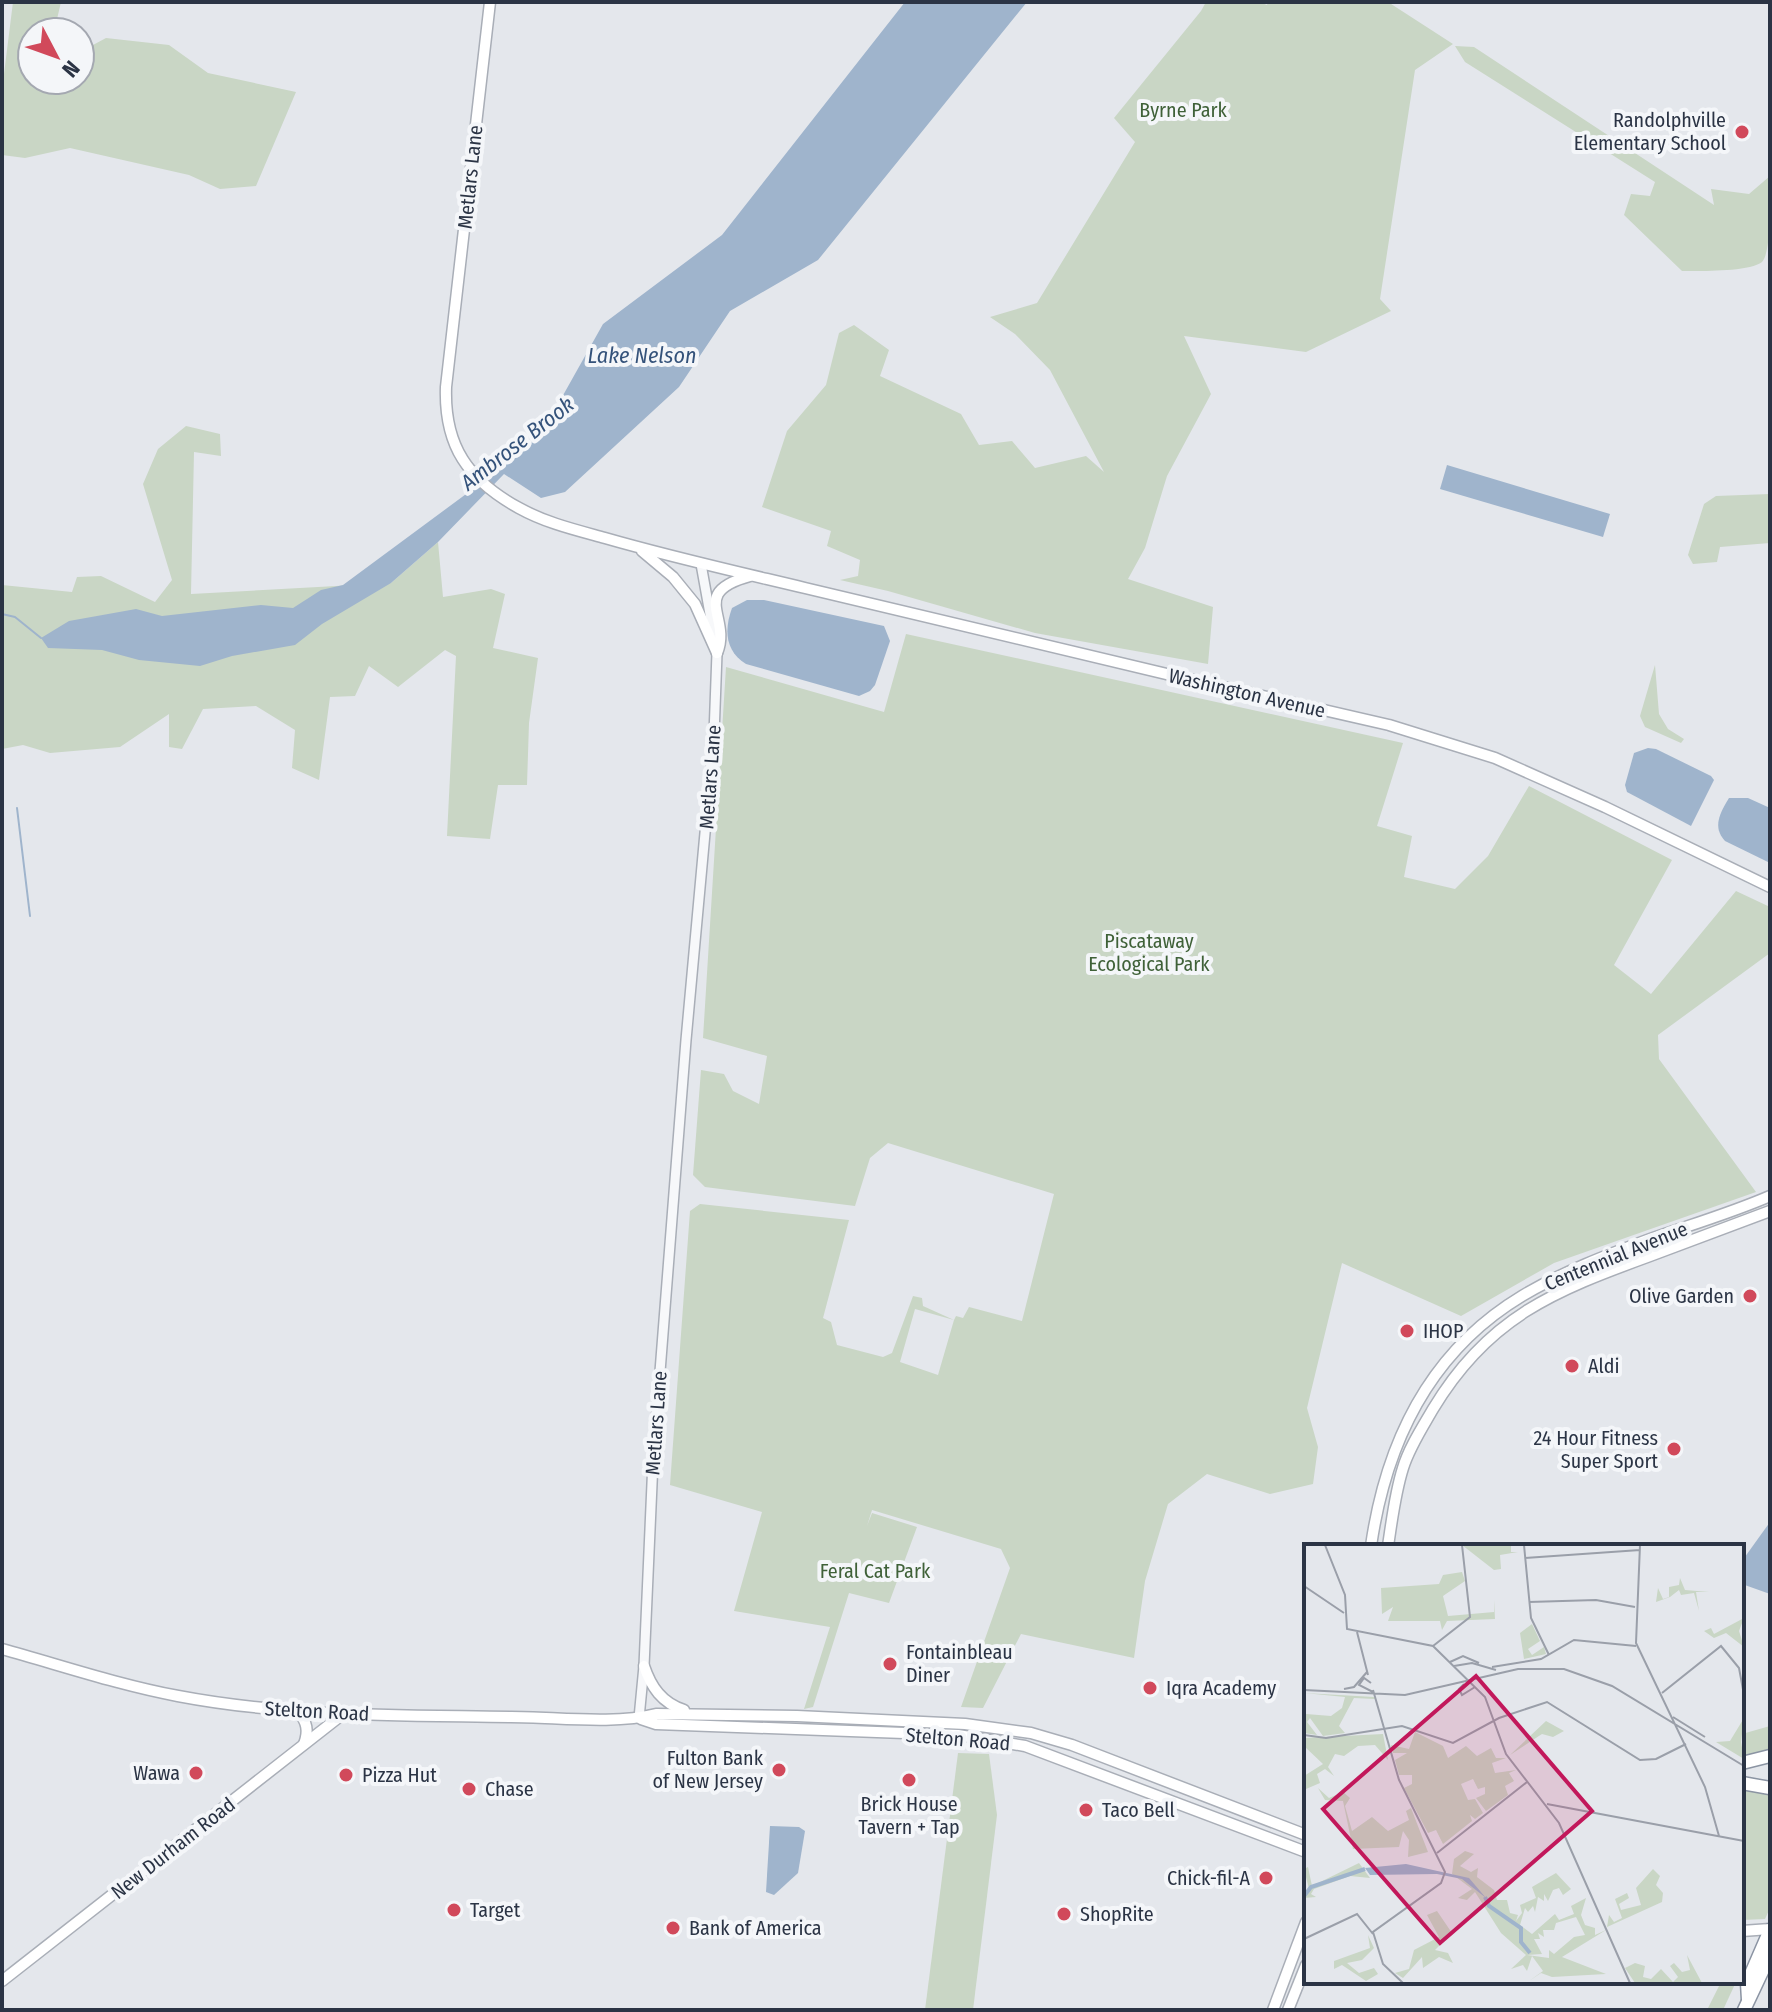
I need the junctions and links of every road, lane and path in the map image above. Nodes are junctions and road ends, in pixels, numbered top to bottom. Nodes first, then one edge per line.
1 (490, 2) edge
2 (637, 547) junction
3 (701, 564) junction
4 (752, 576) junction
5 (717, 653) junction
6 (1770, 887) edge
7 (1770, 1196) edge
8 (1770, 1211) edge
9 (1371, 1544) edge
10 (1388, 1544) edge
11 (2, 1649) edge
12 (644, 1666) junction
13 (298, 1711) junction
14 (693, 1713) junction
15 (343, 1714) junction
16 (639, 1718) junction
17 (304, 1744) junction
18 (1770, 1756) edge
19 (1744, 1762) edge
20 (1744, 1783) edge
21 (1770, 1788) edge
22 (1304, 1834) edge
23 (1304, 1851) edge
24 (1304, 1927) edge
25 (1770, 1930) edge
26 (1745, 1931) edge
27 (1770, 1955) edge
28 (1304, 1970) edge
29 (2, 1981) edge
30 (1746, 2005) edge
31 (1273, 2010) edge
32 (1288, 2010) edge

1 - 2 main road, Metlars Lane
2 - 3 main road, Metlars Lane
2 - 5 main road
3 - 4 main road, Washington Avenue
3 - 5 street, Metlars Lane
4 - 5 main road
4 - 6 main road, Washington Avenue
5 - 12 street, Metlars Lane
7 - 9 main road, Centennial Avenue
8 - 10 main road, Centennial Avenue
11 - 13 main road, Stelton Road
12 - 14 main road
12 - 16 street, Metlars Lane
13 - 15 main road, Stelton Road
13 - 17 main road
14 - 16 main road, Stelton Road
14 - 22 main road, Stelton Road
15 - 16 main road, Stelton Road
15 - 17 main road, New Durham Road
16 - 23 main road, Stelton Road
17 - 29 main road, New Durham Road
18 - 19 highway
20 - 21 highway
24 - 31 main road
25 - 26 main road
25 - 30 highway
27 - 30 highway
28 - 32 main road

